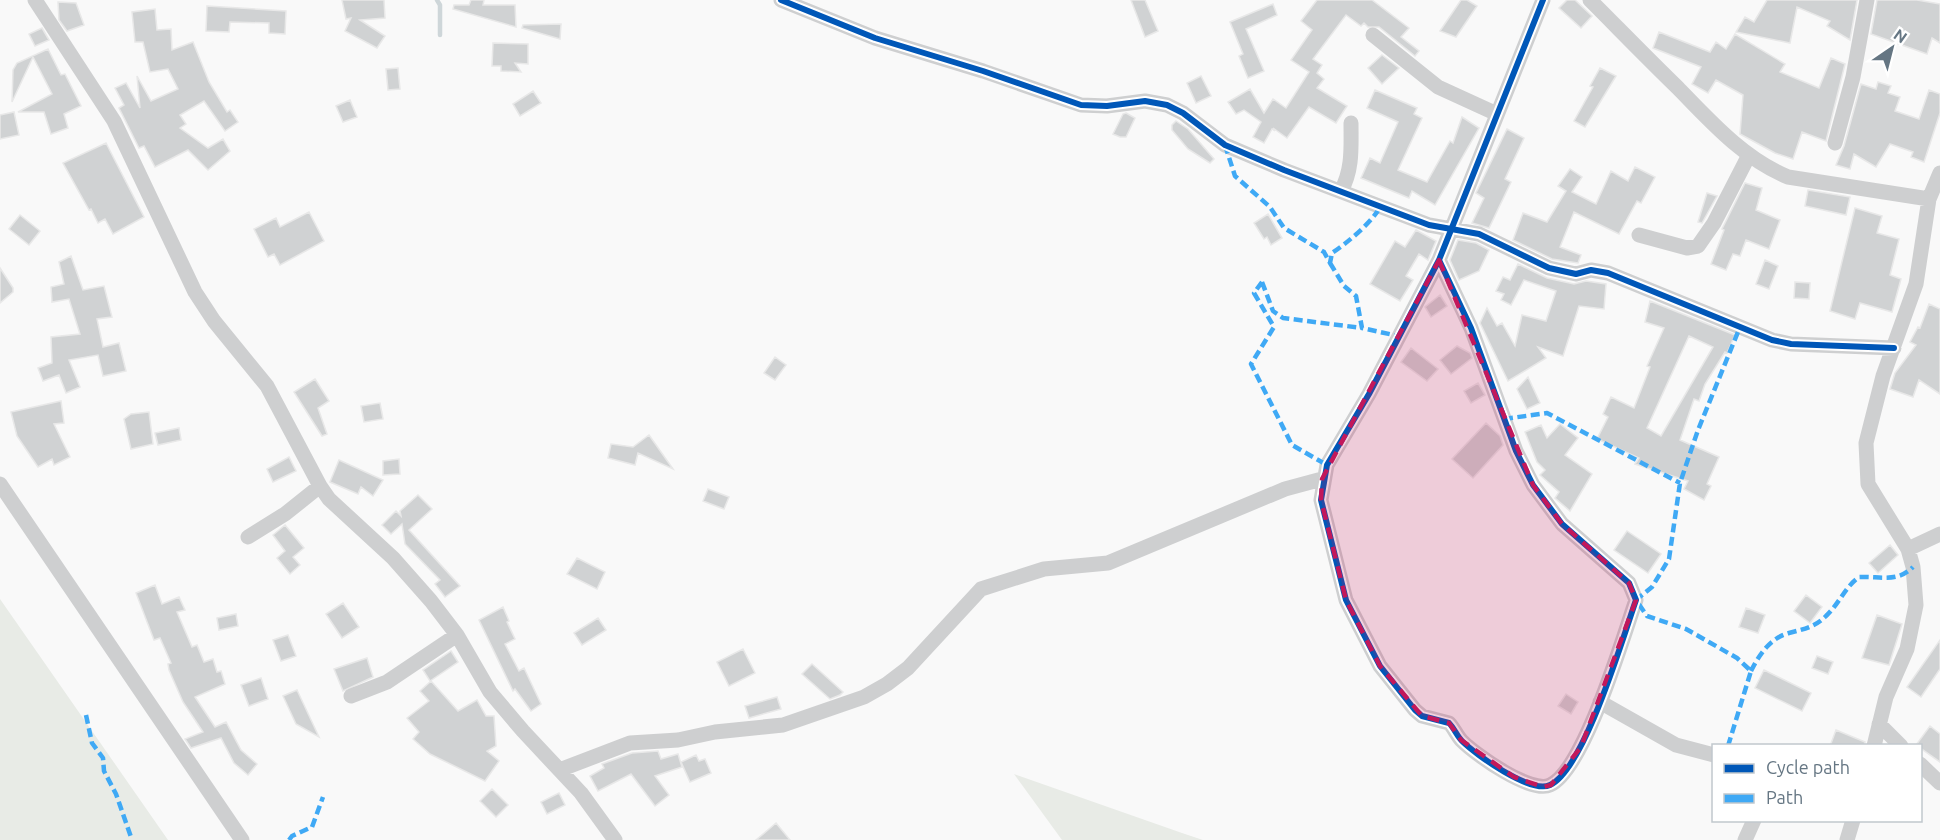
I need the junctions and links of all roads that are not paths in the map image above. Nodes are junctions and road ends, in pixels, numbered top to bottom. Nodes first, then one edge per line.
1 (35, 0) edge
2 (781, 0) edge
3 (1543, 0) edge
4 (1590, 0) edge
5 (1867, 0) edge
6 (1373, 35) dead end
7 (1497, 114) junction
8 (1351, 123) dead end
9 (1835, 144) dead end
10 (1749, 155) junction
11 (1940, 173) edge
12 (1341, 191) junction
13 (1929, 199) junction
14 (1452, 228) junction
15 (1639, 235) dead end
16 (1439, 260) junction
17 (1894, 348) junction
18 (1322, 479) junction
19 (0, 484) edge
20 (320, 486) junction
21 (1940, 534) edge
22 (248, 537) dead end
23 (1908, 549) junction
24 (457, 635) junction
25 (351, 696) dead end
26 (1600, 702) junction
27 (1879, 724) junction
28 (1874, 744) edge
29 (1899, 744) edge
30 (1712, 755) edge
31 (1922, 766) edge
32 (562, 769) junction
33 (1940, 783) edge
34 (1753, 822) edge
35 (1852, 822) edge
36 (242, 840) edge
37 (615, 840) edge
38 (1745, 840) edge
39 (1847, 840) edge

1 - 20 street
2 - 12 street
3 - 7 street
4 - 10 street
5 - 9 street
6 - 7 street
7 - 14 street
8 - 12 street
10 - 13 street
10 - 15 street
11 - 13 street
12 - 14 street
13 - 17 street
14 - 16 street
14 - 17 street
16 - 18 street
16 - 26 street
17 - 23 street
18 - 26 street
18 - 32 street
19 - 36 street
20 - 22 street
20 - 24 street
21 - 23 street
23 - 27 street
24 - 25 street
24 - 32 street
26 - 30 street
27 - 28 street
27 - 29 street
31 - 33 street
32 - 37 street
34 - 38 street
35 - 39 street

